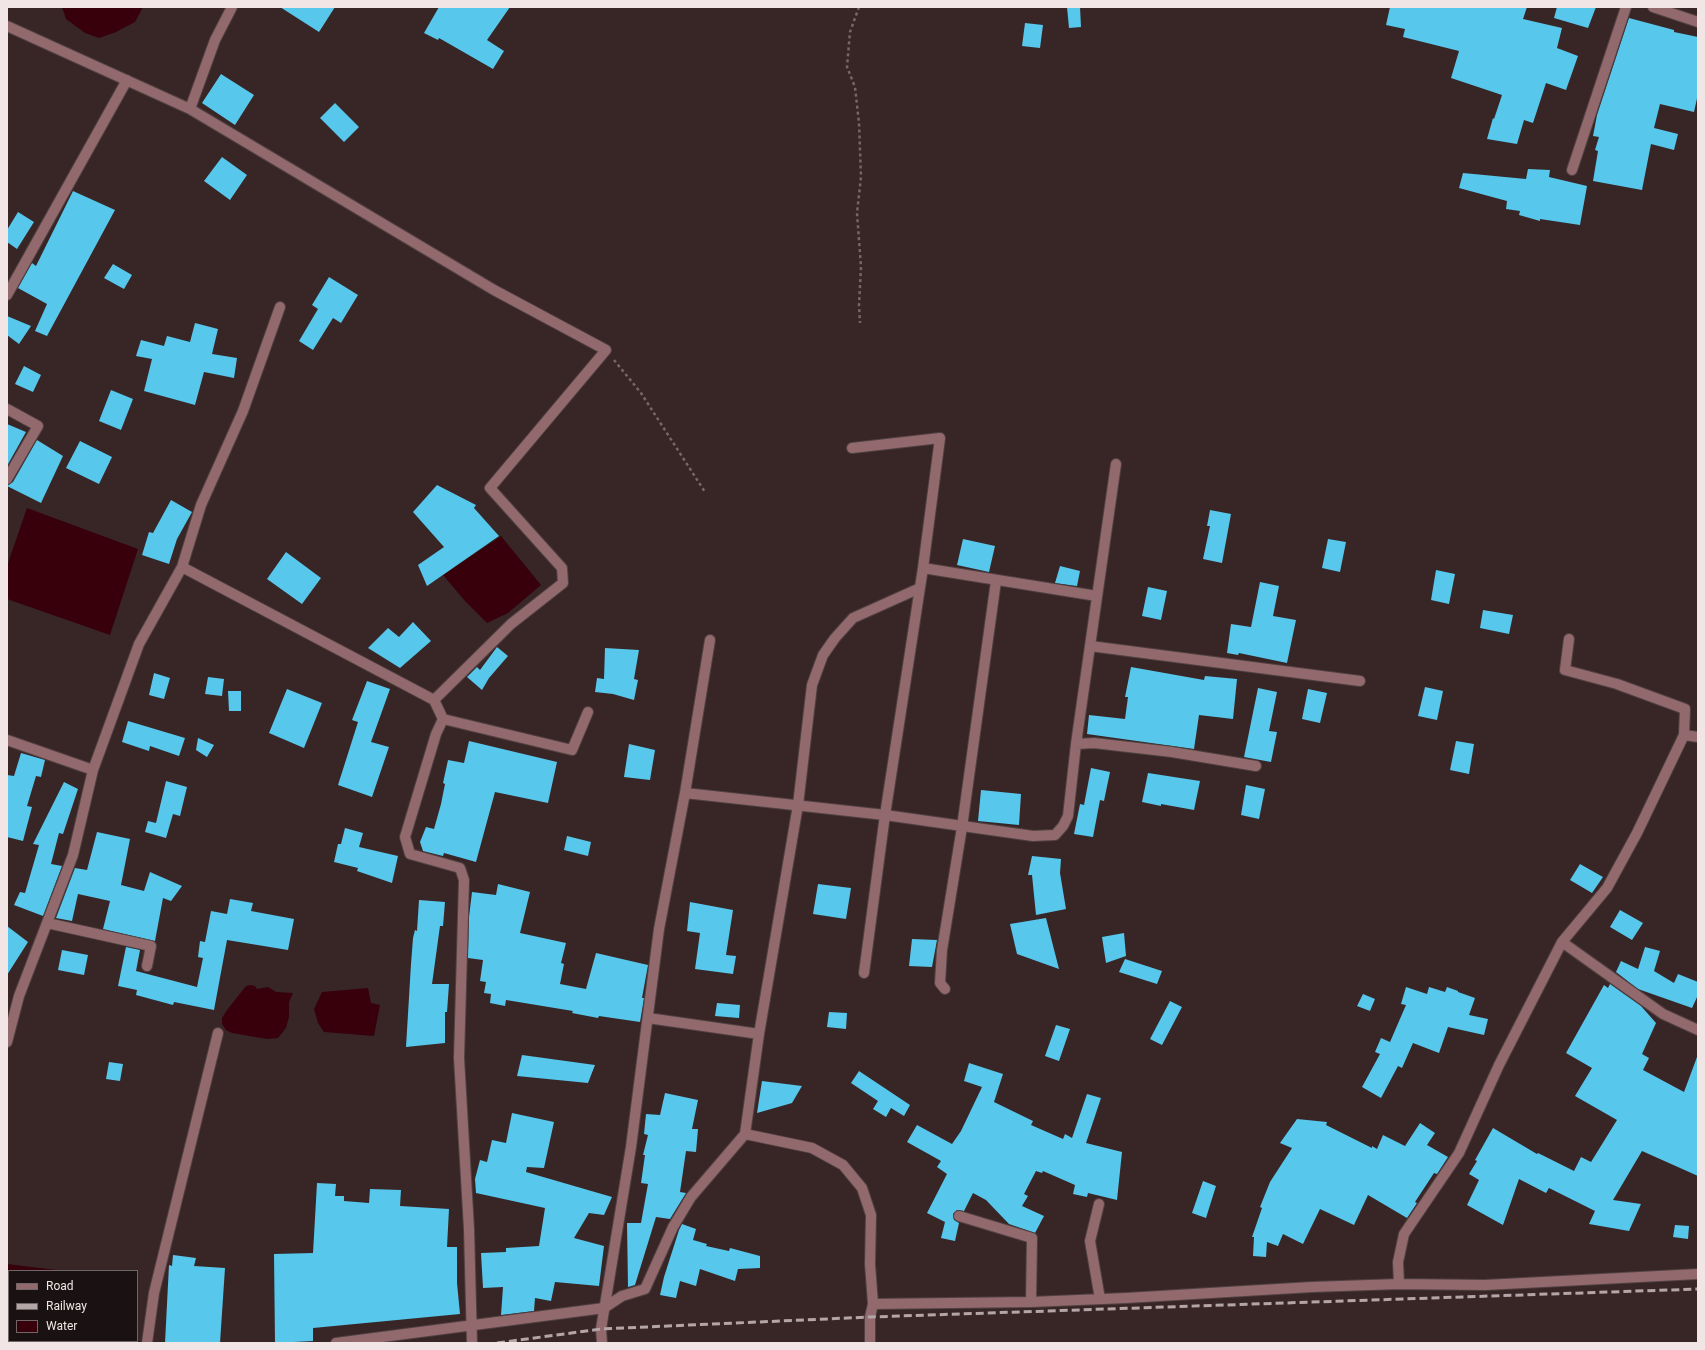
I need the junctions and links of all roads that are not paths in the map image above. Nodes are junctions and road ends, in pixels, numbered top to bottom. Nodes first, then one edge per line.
1 (232, 7) edge
2 (1626, 7) edge
3 (1653, 7) edge
4 (1698, 22) edge
5 (7, 26) edge
6 (127, 80) junction
7 (190, 109) junction
8 (1572, 170) dead end
9 (7, 295) edge
10 (280, 307) dead end
11 (7, 408) edge
12 (852, 448) dead end
13 (1116, 464) dead end
14 (7, 479) edge
15 (182, 567) junction
16 (923, 568) junction
17 (996, 580) junction
18 (920, 588) junction
19 (1097, 596) junction
20 (710, 640) dead end
21 (1569, 640) dead end
22 (1090, 646) junction
23 (1360, 681) dead end
24 (434, 700) junction
25 (588, 712) dead end
26 (443, 719) junction
27 (1684, 735) junction
28 (1698, 737) edge
29 (7, 740) edge
30 (1076, 744) junction
31 (1256, 766) dead end
32 (93, 770) junction
33 (685, 793) junction
34 (798, 805) junction
35 (885, 815) junction
36 (962, 827) junction
37 (47, 923) junction
38 (1562, 942) junction
39 (146, 966) dead end
40 (864, 973) dead end
41 (945, 990) dead end
42 (648, 1018) junction
43 (1698, 1030) edge
44 (218, 1034) dead end
45 (759, 1034) junction
46 (7, 1042) edge
47 (745, 1134) junction
48 (1099, 1204) dead end
49 (959, 1216) dead end
50 (1698, 1274) edge
51 (1399, 1284) junction
52 (1100, 1298) junction
53 (1031, 1302) junction
54 (873, 1304) junction
55 (604, 1308) junction
56 (471, 1324) junction
57 (147, 1343) edge
58 (336, 1343) edge
59 (472, 1343) edge
60 (602, 1343) edge
61 (870, 1343) edge

1 - 7 street
2 - 8 street
3 - 4 street
5 - 6 street
6 - 7 street
6 - 9 street
7 - 24 street
10 - 15 street
11 - 14 street
12 - 16 street
13 - 19 street
15 - 24 street
15 - 32 street
16 - 17 street
16 - 18 street
17 - 19 street
17 - 36 street
18 - 34 street
18 - 35 street
19 - 22 street
20 - 33 street
21 - 27 street
22 - 23 street
22 - 30 street
24 - 26 street
25 - 26 street
26 - 56 street
27 - 28 street
27 - 38 street
29 - 32 street
30 - 31 street
30 - 36 street
32 - 37 street
33 - 34 street
33 - 42 street
34 - 35 street
34 - 45 street
35 - 36 street
35 - 40 street
36 - 41 street
37 - 39 street
37 - 46 street
38 - 43 street
38 - 51 street
42 - 45 street
42 - 55 street
44 - 57 street
45 - 47 street
47 - 54 street
47 - 55 street
48 - 52 street
49 - 53 street
50 - 51 street
51 - 52 street
52 - 53 street
53 - 54 street
54 - 61 street
55 - 56 street
55 - 60 street
56 - 58 street
56 - 59 street

